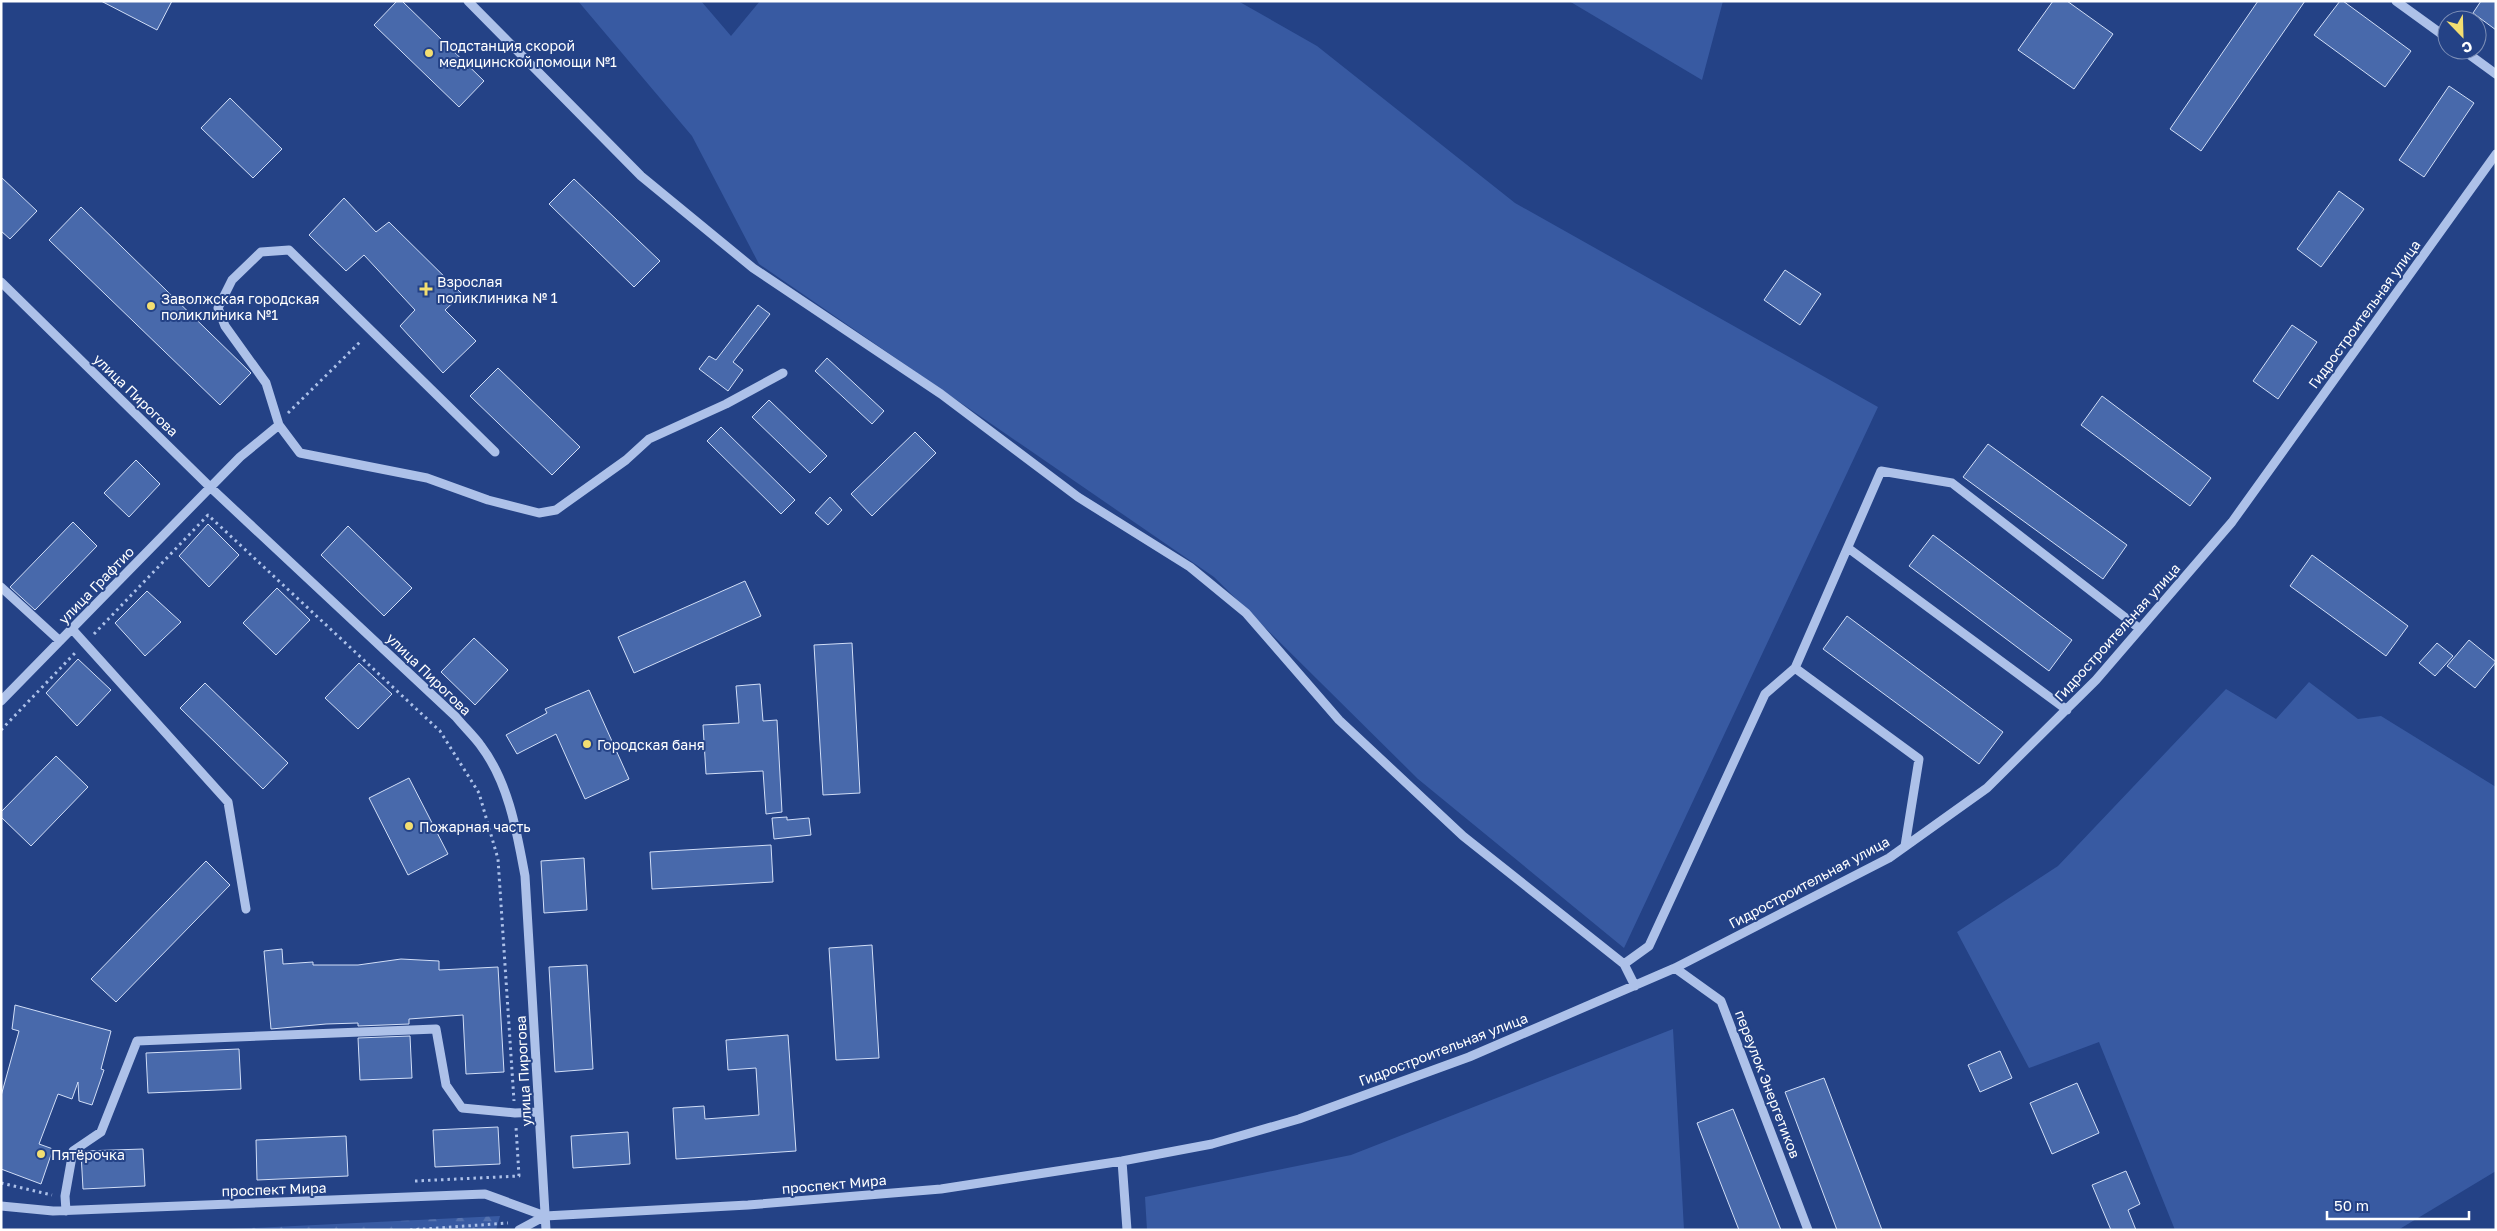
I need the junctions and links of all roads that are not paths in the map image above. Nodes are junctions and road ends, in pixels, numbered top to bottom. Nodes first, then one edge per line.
1 (468, 1) edge
2 (2396, 1) edge
3 (2437, 31) edge
4 (2477, 60) edge
5 (2496, 74) edge
6 (2496, 154) edge
7 (1, 282) edge
8 (783, 372) dead end
9 (278, 425) junction
10 (494, 452) dead end
11 (210, 486) junction
12 (1848, 548) junction
13 (1, 587) edge
14 (72, 629) junction
15 (2140, 629) junction
16 (60, 641) junction
17 (1795, 668) junction
18 (1, 701) edge
19 (2067, 710) junction
20 (1905, 846) junction
21 (246, 909) dead end
22 (1624, 964) junction
23 (1676, 968) junction
24 (1635, 986) junction
25 (539, 1112) junction
26 (1122, 1162) junction
27 (1, 1206) edge
28 (66, 1211) junction
29 (545, 1216) junction
30 (516, 1226) edge
31 (546, 1230) edge
32 (1127, 1230) edge
33 (1808, 1230) edge

1 - 22 street
2 - 3 street
4 - 5 street
6 - 15 street, Гидростроительная улица
7 - 11 street, улица Пирогова
8 - 9 street
9 - 10 street
9 - 11 street, улица Графтио
11 - 14 street, улица Графтио
11 - 25 street, улица Пирогова
12 - 15 street
12 - 17 street
12 - 19 street
13 - 16 street
14 - 16 street, улица Графтио
14 - 21 street
15 - 19 street, Гидростроительная улица
16 - 18 street, улица Графтио
17 - 20 street
17 - 22 street
19 - 20 street, Гидростроительная улица
20 - 23 street, Гидростроительная улица
22 - 24 street
23 - 24 street, Гидростроительная улица
23 - 33 street, переулок Энергетиков
24 - 26 street, Гидростроительная улица
25 - 28 street
25 - 29 street, улица Пирогова
26 - 29 street, проспект Мира
26 - 32 street
27 - 28 street, проспект Мира
28 - 29 street, проспект Мира
29 - 30 street, проспект Мира
29 - 31 street, улица Пирогова

